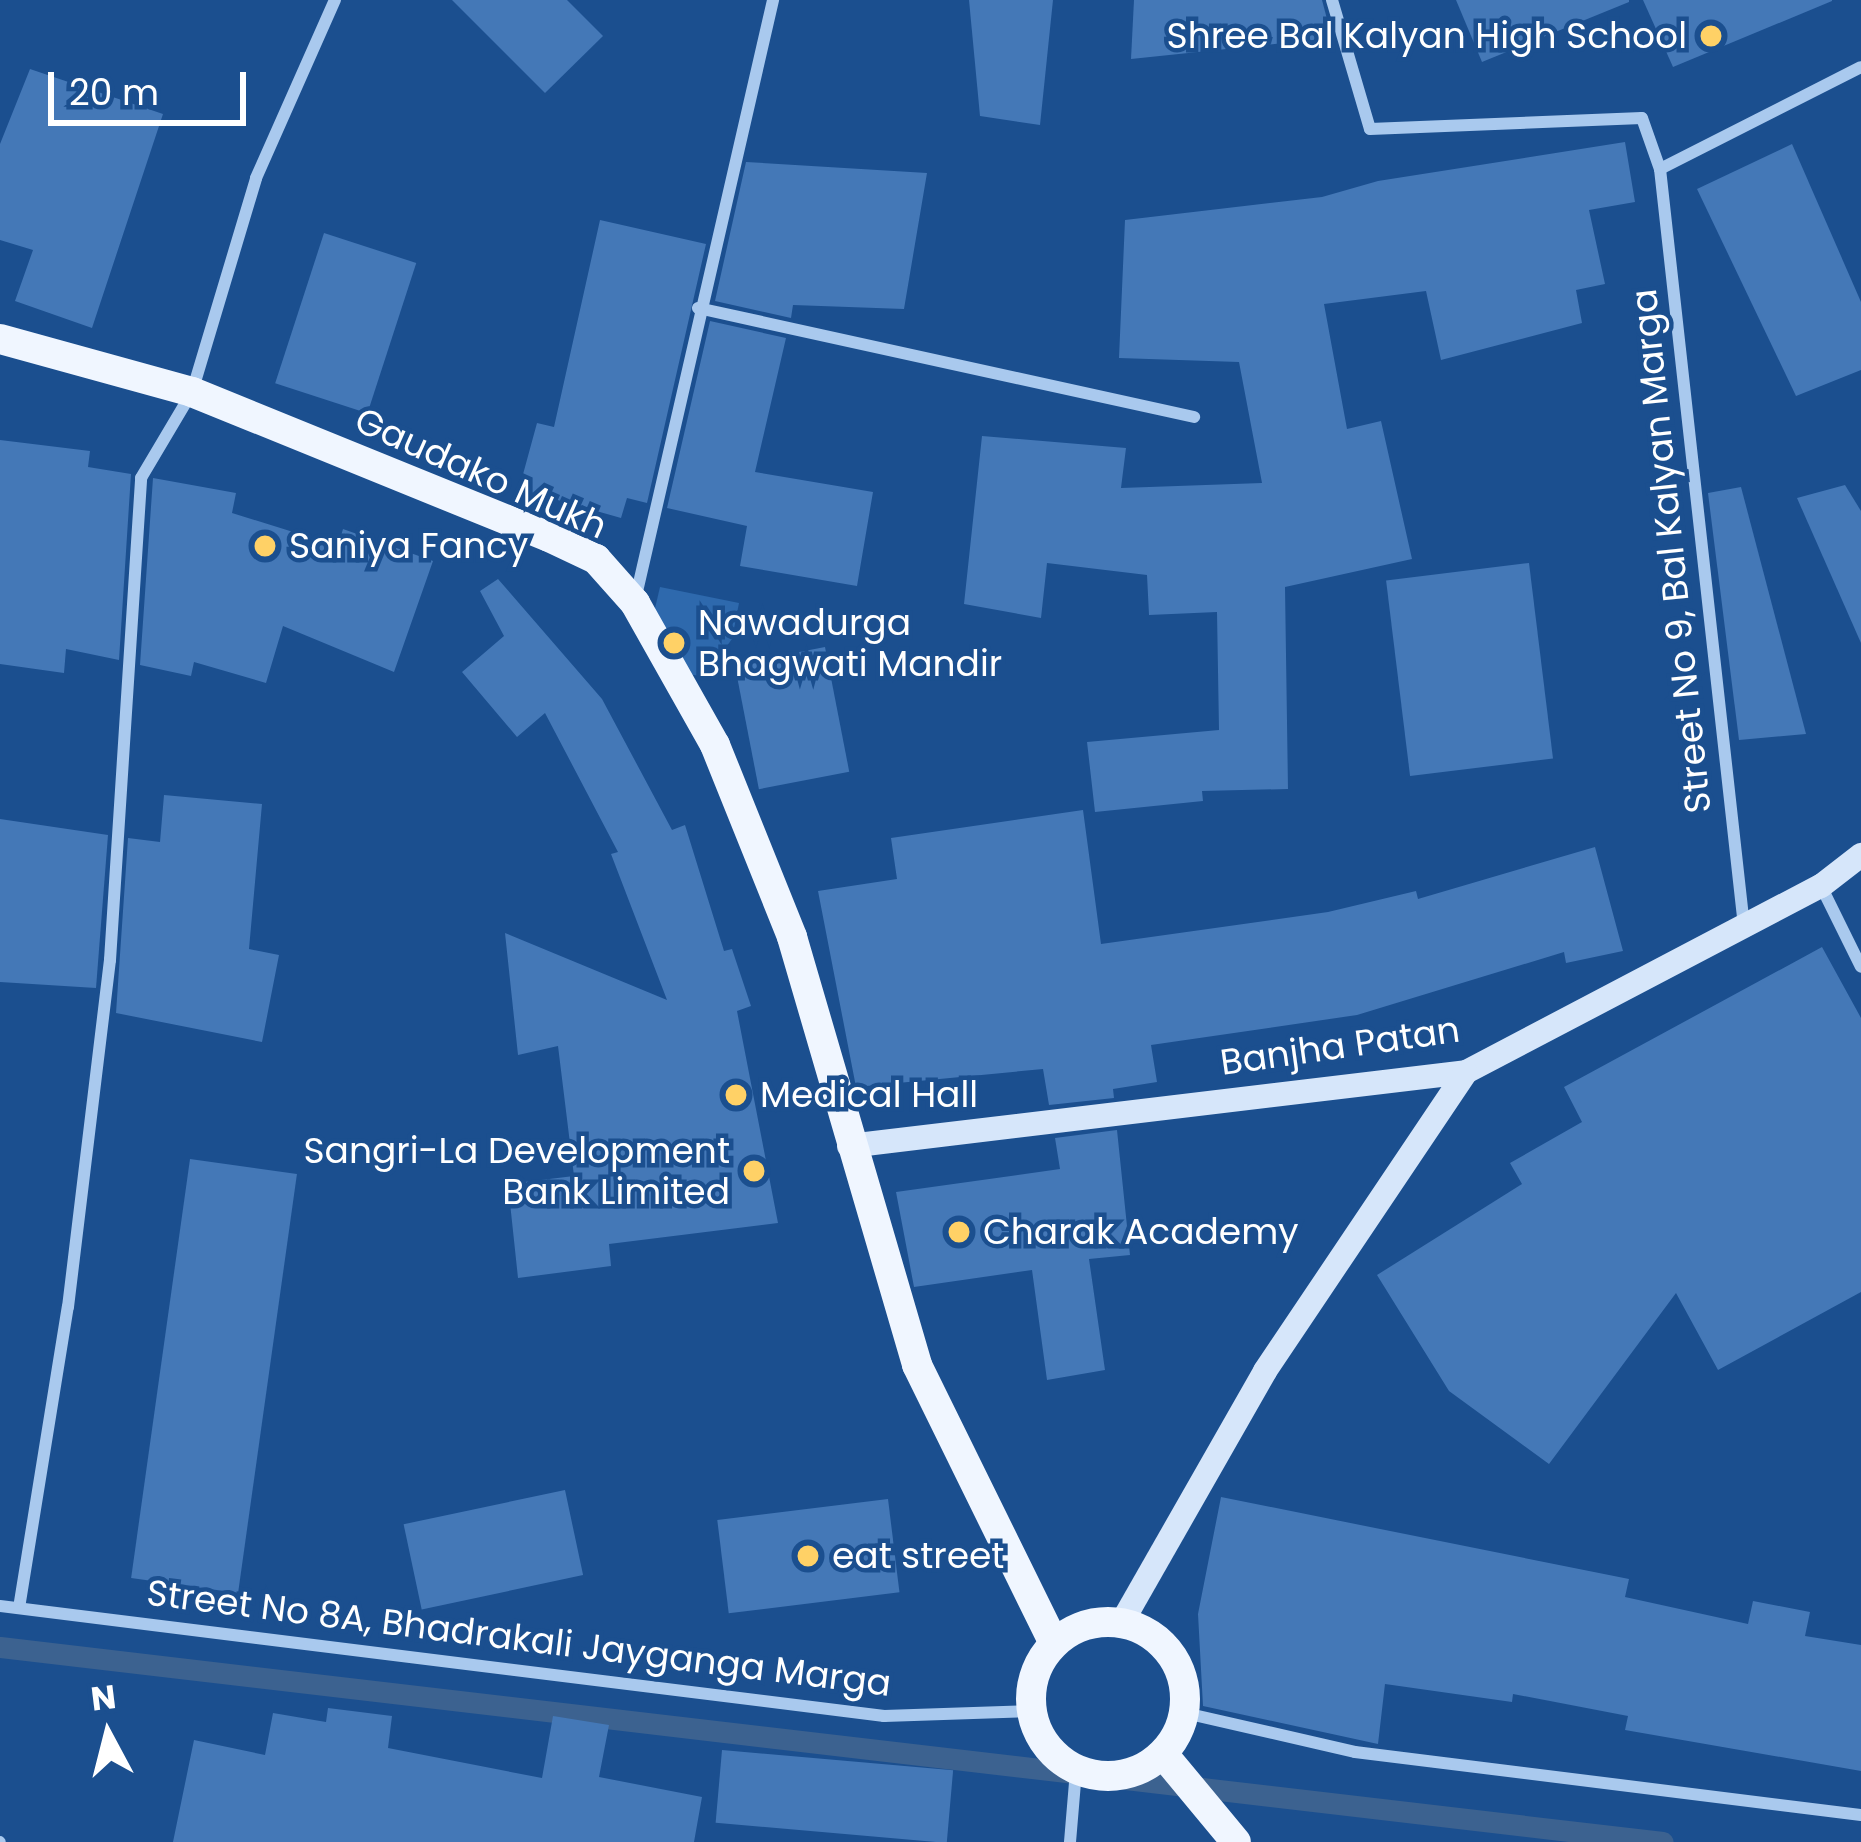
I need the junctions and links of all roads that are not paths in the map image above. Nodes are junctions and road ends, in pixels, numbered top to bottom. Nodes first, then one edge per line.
1 (335, 0) edge
2 (773, 0) edge
3 (1332, 0) edge
4 (1861, 68) edge
5 (1660, 169) junction
6 (698, 308) junction
7 (0, 339) edge
8 (191, 392) junction
9 (1194, 417) dead end
10 (634, 603) junction
11 (1861, 855) edge
12 (1821, 886) junction
13 (1744, 927) junction
14 (1861, 967) edge
15 (1466, 1072) junction
16 (849, 1146) junction
17 (0, 1606) edge
18 (20, 1608) junction
19 (1122, 1622) junction
20 (1054, 1642) junction
21 (1031, 1711) junction
22 (1185, 1713) junction
23 (1163, 1754) junction
24 (1076, 1770) junction
25 (1861, 1815) edge
26 (1070, 1842) edge
27 (1236, 1842) edge

1 - 8 street
2 - 6 street
3 - 5 street, Street No 9, Bal Kalyan Marga
4 - 5 street
5 - 13 street, Street No 9, Bal Kalyan Marga
6 - 9 street
6 - 10 street
7 - 8 main road, Gaudako Mukh
8 - 10 main road, Gaudako Mukh
8 - 18 street
10 - 16 main road, Gaudako Mukh
11 - 12 main road, Banjha Patan
12 - 13 main road, Banjha Patan
12 - 14 street
13 - 15 main road, Banjha Patan
15 - 16 main road, Banjha Patan
15 - 19 main road
16 - 20 main road, Gaudako Mukh
17 - 18 street, Street No 8A, Bhadrakali Jayganga Marga
18 - 21 street, Street No 8A, Bhadrakali Jayganga Marga
19 - 20 main road
19 - 22 main road
20 - 21 main road
21 - 24 main road
22 - 23 main road
22 - 25 street
23 - 24 main road
23 - 27 main road
24 - 26 street

